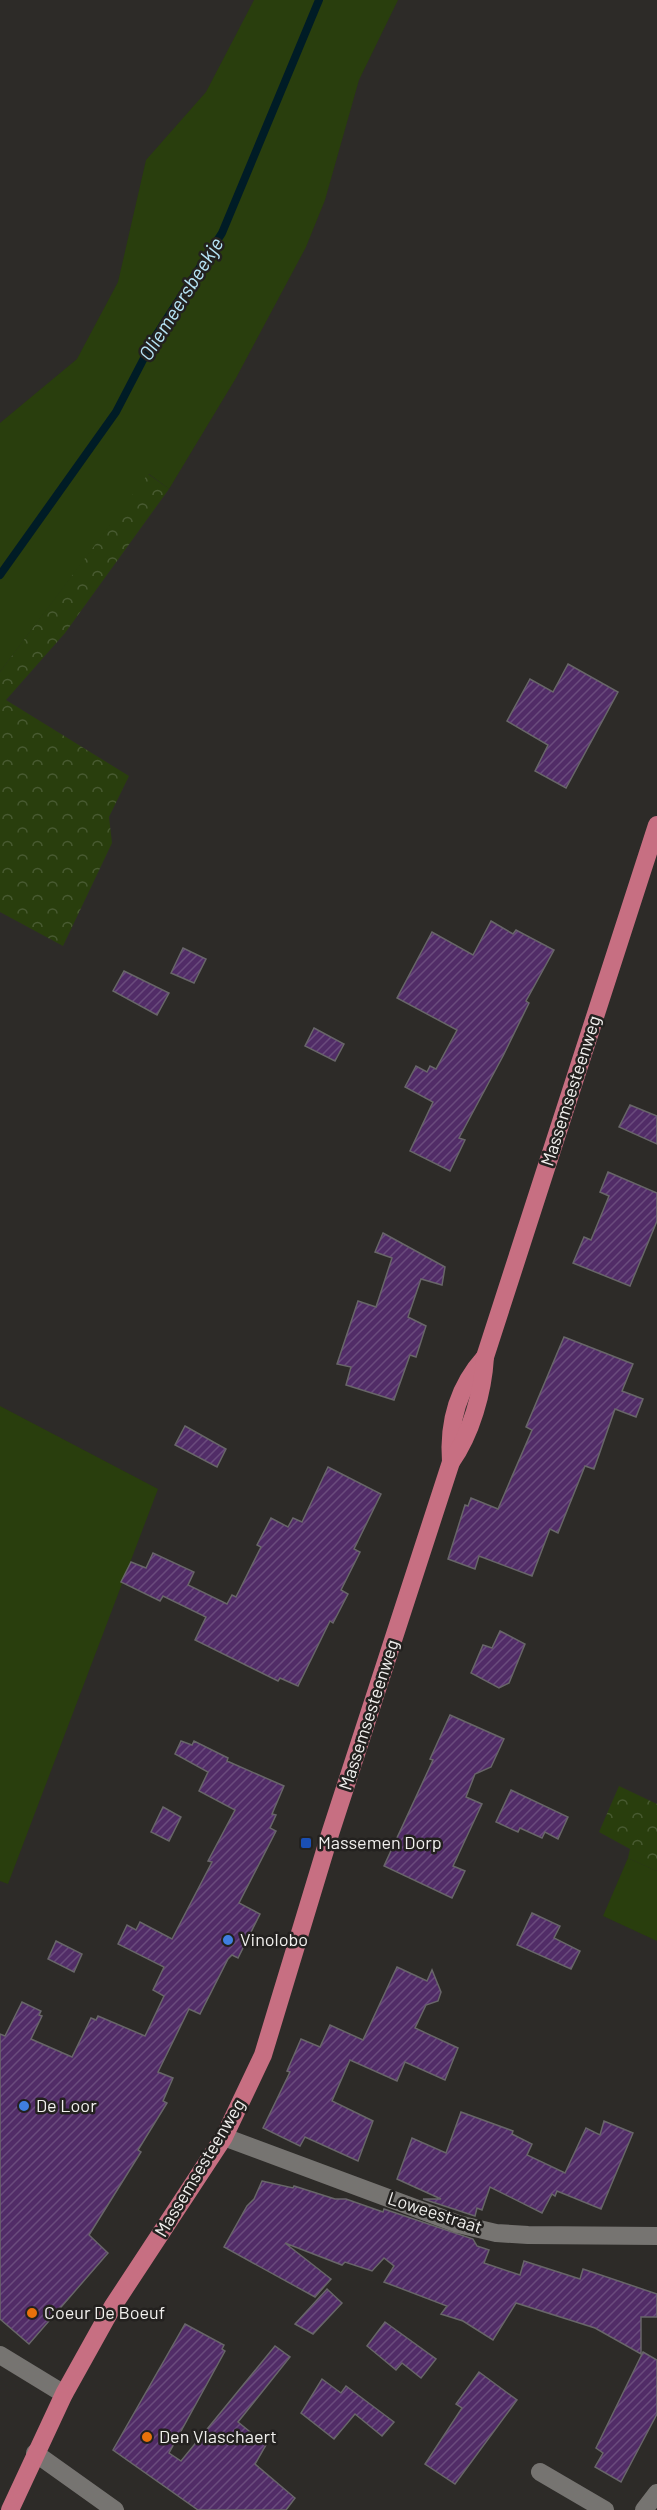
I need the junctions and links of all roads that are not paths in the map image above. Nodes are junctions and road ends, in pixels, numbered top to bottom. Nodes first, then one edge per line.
1 (657, 825) edge
2 (224, 2137) junction
3 (657, 2236) edge
4 (0, 2355) edge
5 (64, 2394) junction
6 (35, 2453) junction
7 (540, 2472) dead end
8 (657, 2493) edge
9 (10, 2510) edge
10 (115, 2510) edge
11 (605, 2510) edge
12 (644, 2510) edge

1 - 2 main road, Massemsesteenweg
2 - 3 street, Loweestraat
2 - 5 main road, Massemsesteenweg
4 - 5 street
5 - 6 main road, Massemsesteenweg
6 - 9 main road, Massemsesteenweg
6 - 10 street
7 - 11 street
8 - 12 street

